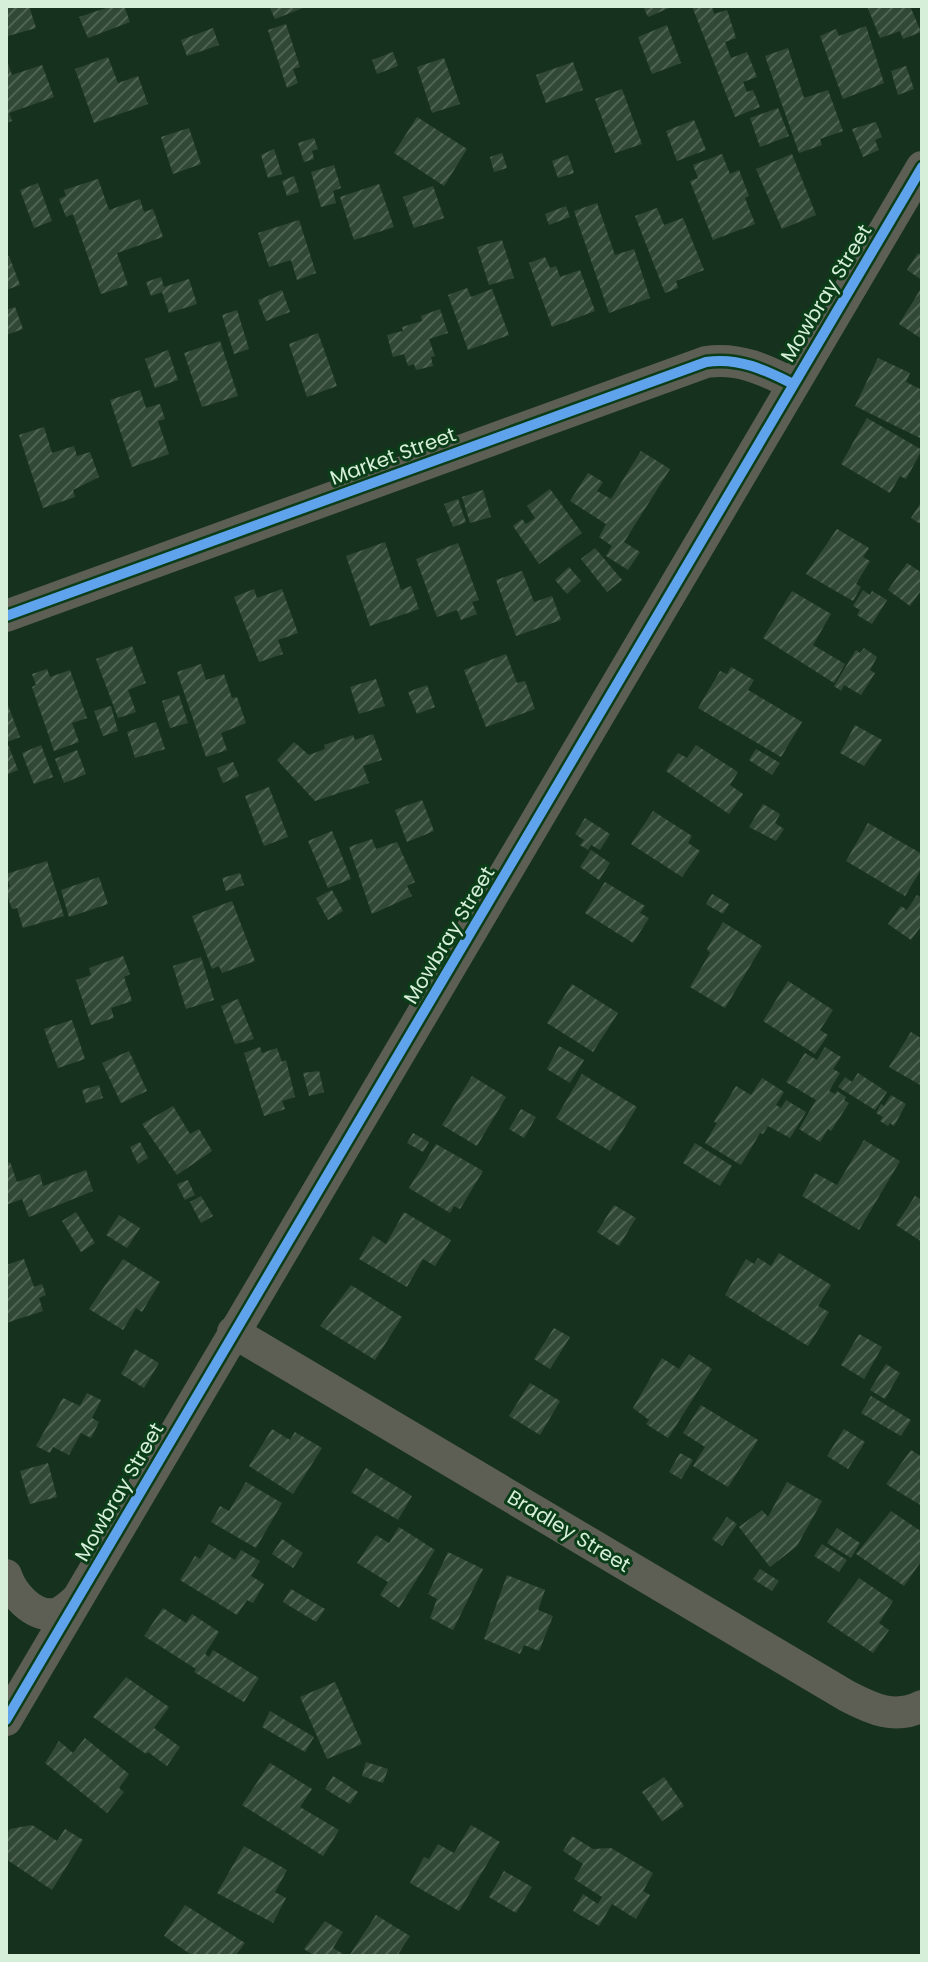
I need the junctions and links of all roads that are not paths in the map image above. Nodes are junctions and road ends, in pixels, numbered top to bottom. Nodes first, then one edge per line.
1 (922, 167) edge
2 (793, 384) junction
3 (6, 616) edge
4 (233, 1332) junction
5 (6, 1575) edge
6 (76, 1600) junction
7 (916, 1709) edge
8 (6, 1720) edge

1 - 2 street, Mowbray Street
2 - 3 street, Market Street
2 - 4 street, Mowbray Street
4 - 6 street, Mowbray Street
4 - 7 street, Bradley Street
5 - 6 street
6 - 8 street, Mowbray Street

